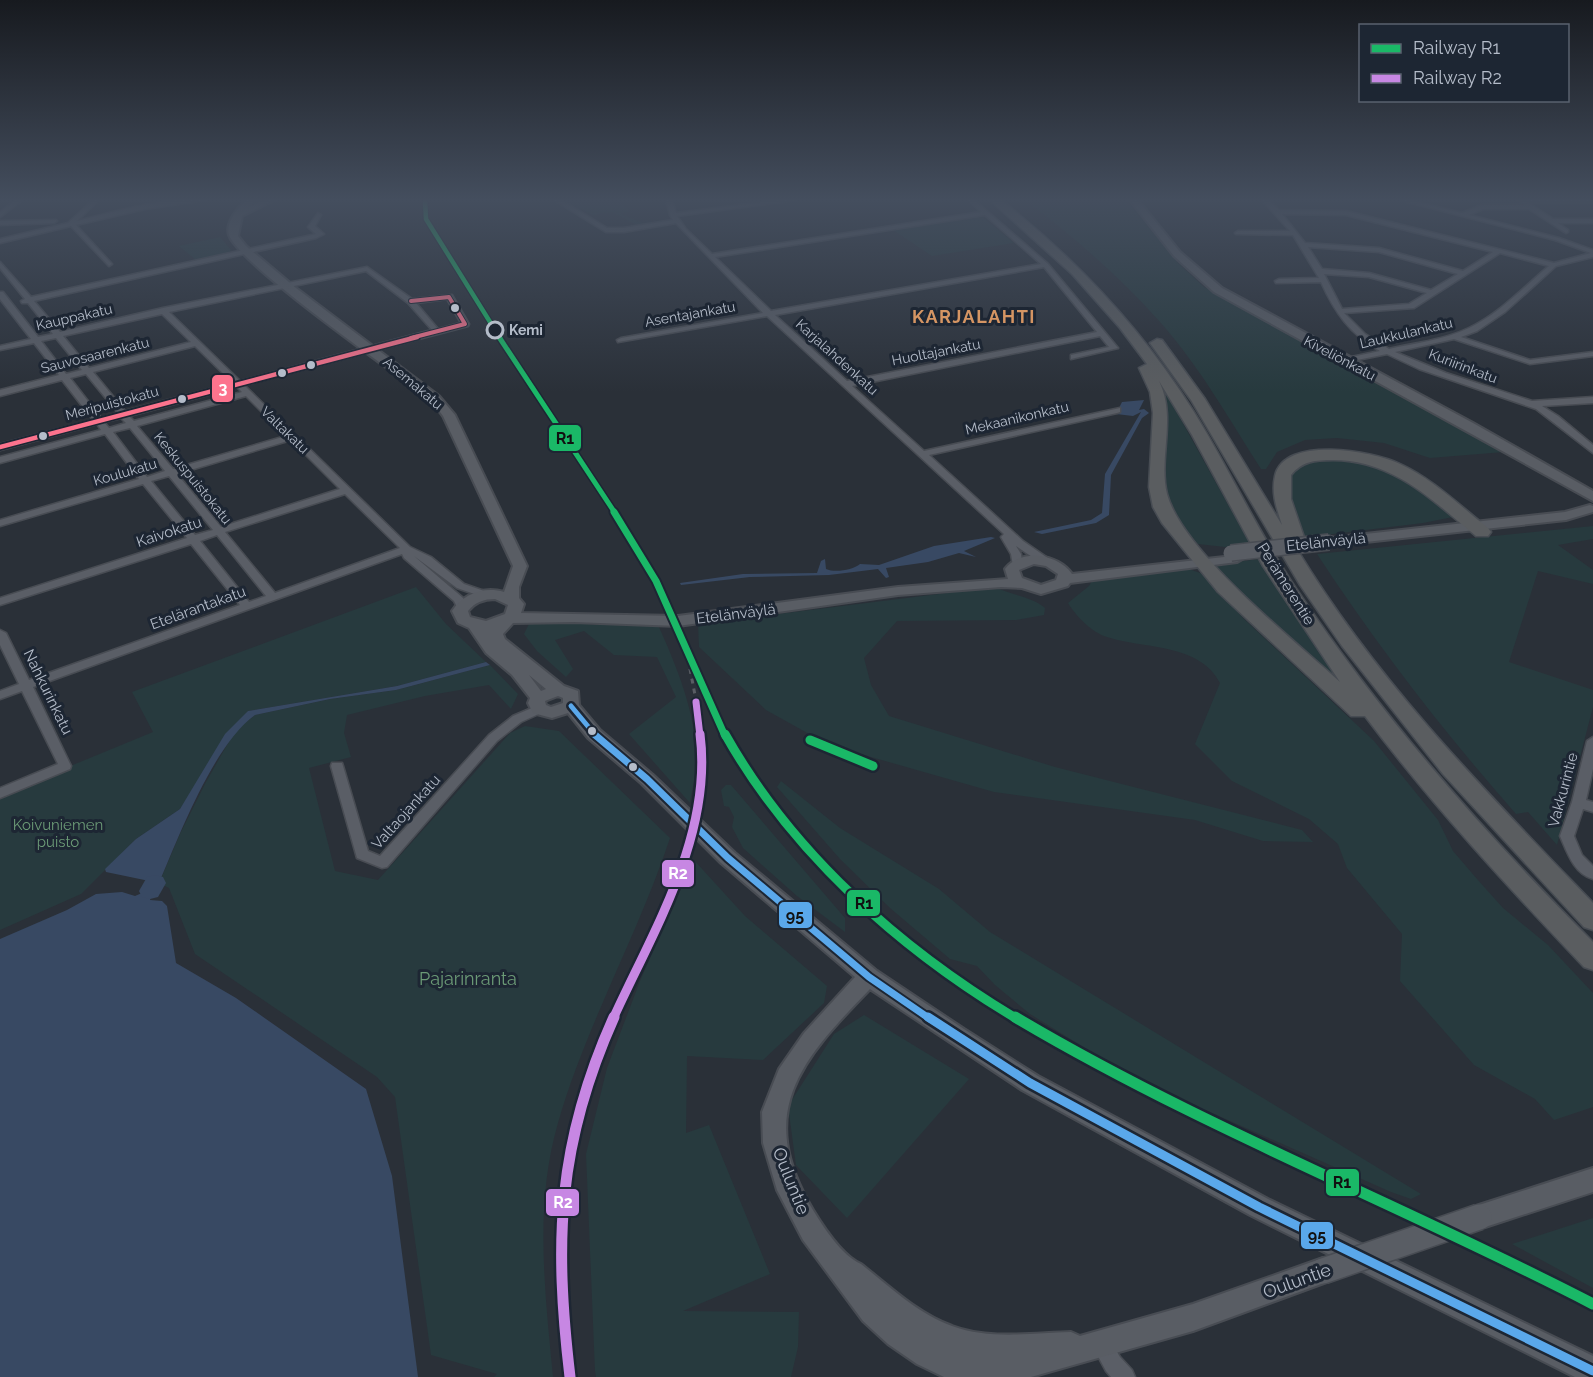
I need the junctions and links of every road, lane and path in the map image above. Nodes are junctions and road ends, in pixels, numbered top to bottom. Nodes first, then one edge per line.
1 (0, 264) edge
2 (188, 264) edge
3 (262, 264) edge
4 (718, 264) edge
5 (1070, 264) edge
6 (1084, 264) edge
7 (1189, 264) edge
8 (1315, 264) edge
9 (1432, 264) edge
10 (1478, 264) edge
11 (1554, 265) edge
12 (1046, 266) joint
13 (1319, 271) junction
14 (1464, 273) junction
15 (1323, 280) junction
16 (1279, 281) dead end
17 (287, 286) junction
18 (1285, 287) dead end
19 (1327, 288) junction
20 (1434, 293) junction
21 (0, 294) edge
22 (30, 300) junction
23 (411, 301) junction
24 (4, 305) edge
25 (163, 310) junction
26 (1339, 311) junction
27 (769, 314) junction
28 (437, 332) junction
29 (1103, 333) junction
30 (58, 334) junction
31 (1134, 336) junction
32 (1455, 337) junction
33 (35, 339) junction
34 (621, 340) dead end
35 (196, 343) junction
36 (0, 348) edge
37 (370, 349) junction
38 (1386, 352) junction
39 (1593, 354) edge
40 (1074, 357) dead end
41 (1345, 361) junction
42 (87, 371) junction
43 (65, 377) junction
44 (847, 384) junction
45 (237, 385) junction
46 (0, 393) edge
47 (245, 394) junction
48 (1593, 400) edge
49 (1530, 404) junction
50 (1117, 410) dead end
51 (123, 414) junction
52 (99, 421) junction
53 (131, 424) junction
54 (107, 431) junction
55 (292, 436) junction
56 (0, 447) edge
57 (1593, 450) edge
58 (923, 454) junction
59 (0, 460) edge
60 (171, 472) junction
61 (145, 480) junction
62 (346, 490) junction
63 (1592, 509) edge
64 (0, 523) edge
65 (1000, 525) junction
66 (1478, 529) junction
67 (219, 531) junction
68 (195, 539) junction
69 (407, 549) junction
70 (1198, 559) junction
71 (1045, 561) junction
72 (1015, 567) junction
73 (1064, 574) junction
74 (1020, 584) junction
75 (898, 591) junction
76 (273, 597) junction
77 (0, 602) edge
78 (505, 603) junction
79 (248, 606) junction
80 (462, 607) junction
81 (475, 625) junction
82 (0, 633) edge
83 (1349, 642) junction
84 (27, 685) junction
85 (558, 690) junction
86 (0, 695) edge
87 (571, 706) junction
88 (543, 707) junction
89 (587, 727) junction
90 (1593, 741) edge
91 (337, 766) dead end
92 (0, 793) edge
93 (1443, 799) junction
94 (1579, 802) junction
95 (1593, 807) edge
96 (1593, 874) edge
97 (1593, 920) edge
98 (1593, 959) edge
99 (869, 977) junction
100 (1593, 1180) edge
101 (839, 1264) junction
102 (968, 1344) junction
103 (1102, 1345) junction
104 (1593, 1371) edge
105 (973, 1374) edge
106 (1125, 1377) edge

1 - 22 street, Keskuspuistokatu
2 - 22 street
3 - 17 main road, Asemakatu
4 - 27 street, Karjalahdenkatu
5 - 31 highway, Perämerentie
6 - 83 highway, Perämerentie
7 - 41 main road, Kiveliönkatu
8 - 13 street, Kuriirinkatu
9 - 14 street
10 - 14 street
11 - 32 street, Laukkulankatu
12 - 27 street, Asentajankatu
12 - 29 street
13 - 15 street, Kuriirinkatu
13 - 20 street
14 - 20 street
15 - 16 street
15 - 19 street, Kuriirinkatu
17 - 23 street, Kauppakatu
17 - 25 street, Kauppakatu
17 - 37 main road, Asemakatu
18 - 19 street
19 - 26 street, Kuriirinkatu
20 - 26 street
21 - 24 street
22 - 24 street
22 - 30 street, Keskuspuistokatu
23 - 28 street
23 - 28 street, Meripuistokatu
24 - 33 street
25 - 30 street, Kauppakatu
25 - 35 street, Valtakatu
26 - 38 street, Kuriirinkatu
27 - 34 street, Asentajankatu
27 - 44 street, Karjalahdenkatu
28 - 37 street, Meripuistokatu
29 - 40 street
29 - 44 street, Huoltajankatu
30 - 33 street, Kauppakatu
30 - 42 street, Keskuspuistokatu
31 - 70 highway
31 - 93 highway, Perämerentie
32 - 38 street, Laukkulankatu
32 - 39 street
33 - 36 street, Kauppakatu
33 - 43 street
35 - 42 street, Sauvosaarenkatu
35 - 45 street, Valtakatu
37 - 45 street, Meripuistokatu
37 - 78 main road, Asemakatu
38 - 41 street, Laukkulankatu
38 - 49 street, Kuriirinkatu
41 - 63 main road, Kiveliönkatu
42 - 43 street, Sauvosaarenkatu
42 - 51 street, Keskuspuistokatu
43 - 46 street, Sauvosaarenkatu
43 - 52 street
44 - 58 street, Karjalahdenkatu
45 - 47 street, Valtakatu
45 - 51 street, Meripuistokatu
47 - 53 street, Meripuistokatu
47 - 55 street, Valtakatu
48 - 49 street
49 - 57 street
50 - 58 street, Mekaanikonkatu
51 - 52 street, Meripuistokatu
51 - 53 street, Keskuspuistokatu
52 - 54 street
52 - 56 street, Meripuistokatu
53 - 54 street, Meripuistokatu
53 - 60 street, Keskuspuistokatu
54 - 59 street, Meripuistokatu
54 - 61 street
55 - 60 street, Koulukatu
55 - 62 street, Valtakatu
58 - 65 street, Karjalahdenkatu
60 - 61 street, Koulukatu
60 - 67 street, Keskuspuistokatu
61 - 64 street, Koulukatu
61 - 68 street
62 - 67 street, Kaivokatu
62 - 69 street, Valtakatu
63 - 66 main road, Etelänväylä
65 - 71 street, Karjalahdenkatu
65 - 72 street, Karjalahdenkatu
66 - 70 main road, Etelänväylä
66 - 83 highway
67 - 68 street, Kaivokatu
67 - 76 street, Keskuspuistokatu
68 - 77 street, Kaivokatu
68 - 79 street
69 - 76 street, Etelärantakatu
69 - 78 street, Valtakatu
69 - 80 street, Valtakatu
70 - 73 main road, Etelänväylä
70 - 93 highway
71 - 72 main road, Etelänväylä
71 - 73 main road
72 - 74 main road
72 - 75 main road, Etelänväylä
73 - 74 main road, Etelänväylä
74 - 75 main road, Etelänväylä
75 - 78 main road, Etelänväylä
76 - 79 street, Etelärantakatu
78 - 80 main road
78 - 81 main road, Etelänväylä
78 - 85 main road
79 - 84 street, Etelärantakatu
80 - 81 main road
81 - 88 main road
82 - 84 street, Nahkurinkatu
83 - 97 highway, Perämerentie
84 - 86 street, Etelärantakatu
84 - 92 street, Nahkurinkatu
85 - 87 main road
85 - 88 main road
87 - 88 main road
87 - 89 main road
88 - 89 main road
88 - 91 street, Valtaojankatu
89 - 99 main road
90 - 94 street, Vakkurintie
93 - 98 highway, Perämerentie
94 - 95 street
94 - 96 street, Vakkurintie
99 - 101 main road, Ouluntie
99 - 104 main road
100 - 103 main road, Ouluntie, bridge
101 - 102 main road, Ouluntie
101 - 105 main road, Ouluntie
102 - 103 main road, Ouluntie
102 - 105 street
103 - 105 main road, Ouluntie
103 - 106 street

